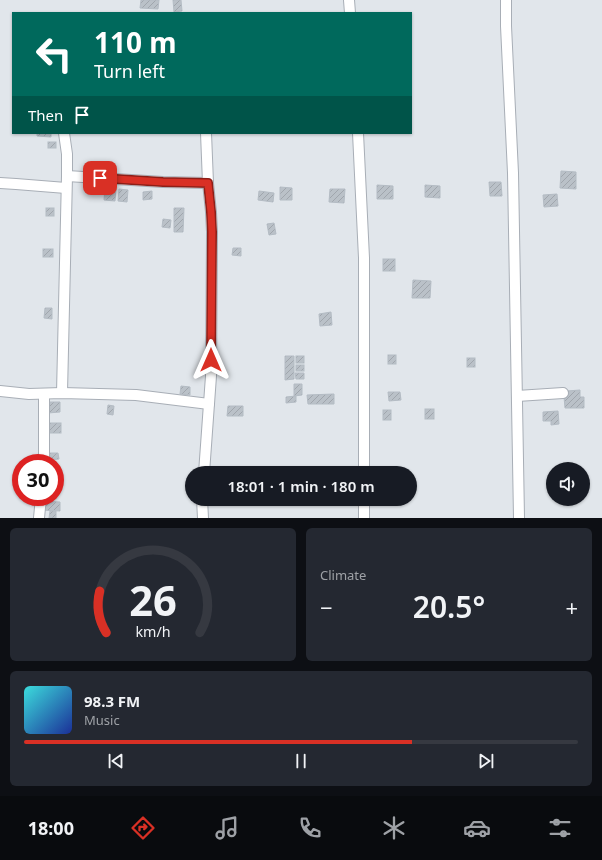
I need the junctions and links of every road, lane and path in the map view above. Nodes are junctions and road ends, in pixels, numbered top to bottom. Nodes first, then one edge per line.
1 (349, 0) edge
2 (506, 0) edge
3 (350, 12) edge
4 (64, 134) edge
5 (206, 134) edge
6 (358, 134) edge
7 (67, 176) junction
8 (0, 183) edge
9 (208, 183) junction
10 (66, 188) junction
11 (0, 391) edge
12 (62, 393) junction
13 (563, 393) dead end
14 (44, 394) junction
15 (518, 396) junction
16 (209, 404) junction
17 (44, 454) edge
18 (205, 466) edge
19 (364, 466) edge
20 (40, 506) edge
21 (202, 506) edge
22 (364, 506) edge
23 (39, 518) edge
24 (203, 518) edge
25 (364, 518) edge
26 (519, 518) edge

1 - 3 street
2 - 15 street
4 - 7 street
5 - 9 street
6 - 19 street
7 - 9 street
7 - 10 street
8 - 10 street
9 - 16 street
10 - 12 street
11 - 14 street
12 - 14 street
12 - 16 street
13 - 15 street
14 - 17 street
15 - 26 street
16 - 18 street
20 - 23 street
21 - 24 street
22 - 25 street

